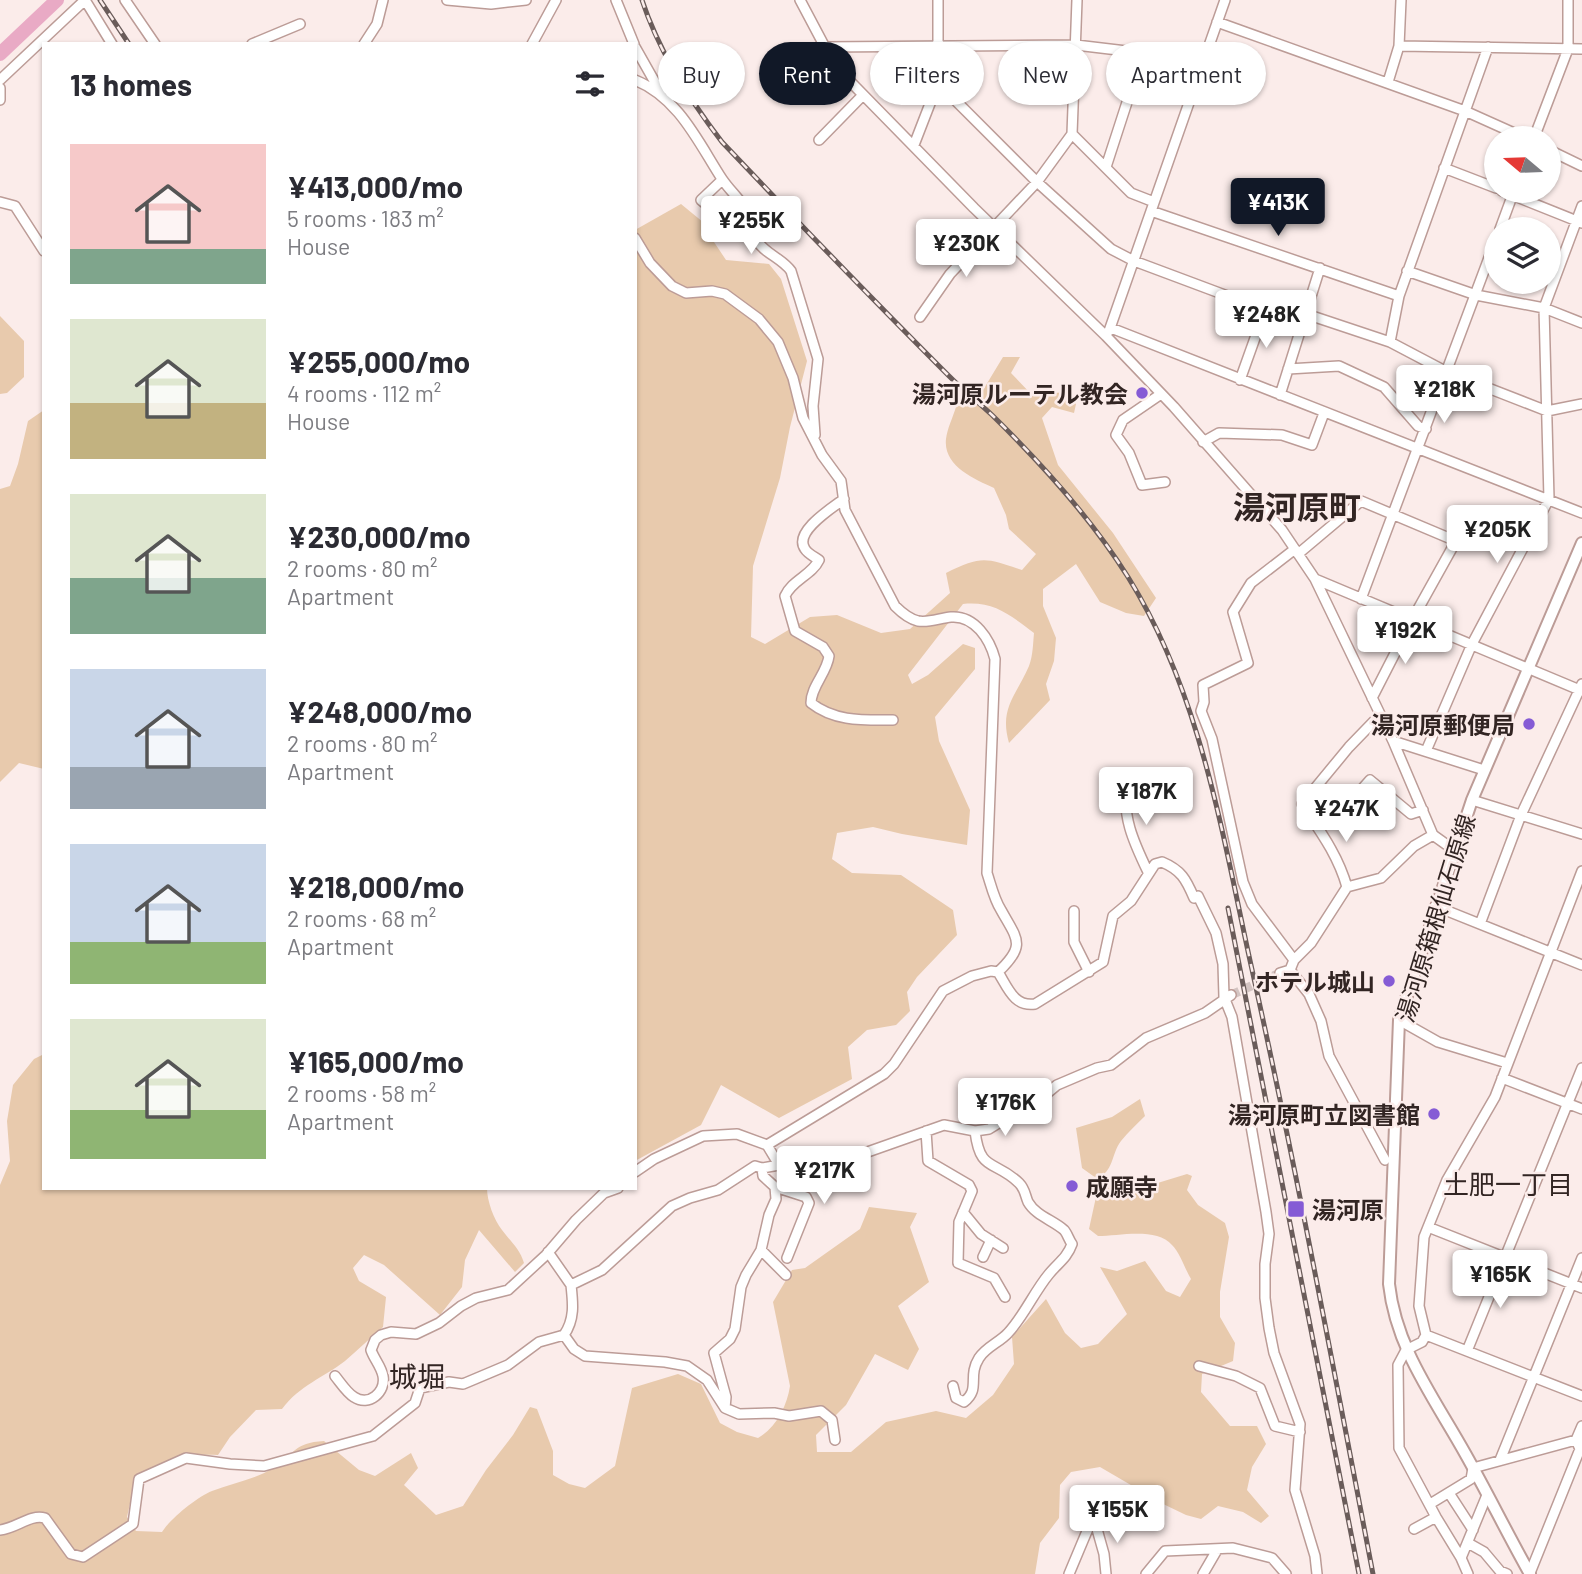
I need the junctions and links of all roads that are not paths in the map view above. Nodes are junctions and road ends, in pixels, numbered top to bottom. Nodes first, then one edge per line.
1 (85, 0) edge
2 (125, 0) edge
3 (383, 0) edge
4 (447, 0) edge
5 (526, 0) edge
6 (556, 0) edge
7 (616, 0) edge
8 (800, 0) edge
9 (938, 0) edge
10 (1077, 0) edge
11 (1225, 0) edge
12 (1401, 0) edge
13 (1569, 0) edge
14 (1216, 22) junction
15 (300, 24) dead end
16 (111, 42) edge
17 (154, 42) edge
18 (256, 42) edge
19 (365, 42) edge
20 (533, 42) edge
21 (633, 42) edge
22 (821, 42) edge
23 (938, 42) edge
24 (1076, 42) edge
25 (1209, 42) edge
26 (1399, 46) junction
27 (1488, 47) junction
28 (1568, 49) junction
29 (1582, 49) edge
30 (637, 50) edge
31 (0, 80) edge
32 (637, 81) edge
33 (1388, 82) junction
34 (658, 87) edge
35 (0, 88) edge
36 (856, 88) edge
37 (658, 92) edge
38 (863, 96) junction
39 (0, 100) edge
40 (672, 105) edge
41 (929, 105) edge
42 (960, 105) edge
43 (1073, 105) edge
44 (1126, 105) edge
45 (1188, 105) edge
46 (1465, 111) junction
47 (1498, 126) edge
48 (1539, 126) edge
49 (1072, 134) junction
50 (819, 140) dead end
51 (914, 145) junction
52 (1561, 156) edge
53 (1582, 166) edge
54 (1106, 167) junction
55 (1444, 168) junction
56 (722, 180) junction
57 (1037, 182) junction
58 (1484, 183) edge
59 (736, 198) junction
60 (0, 202) edge
61 (1536, 203) edge
62 (1582, 206) edge
63 (1152, 207) junction
64 (1579, 222) edge
65 (994, 226) junction
66 (637, 241) edge
67 (42, 248) edge
68 (1134, 261) junction
69 (1321, 268) junction
70 (1407, 271) junction
71 (1484, 273) edge
72 (1476, 295) junction
73 (1399, 296) junction
74 (1544, 308) junction
75 (1265, 310) junction
76 (1306, 314) junction
77 (919, 317) dead end
78 (1582, 323) edge
79 (1109, 332) junction
80 (1390, 342) junction
81 (1288, 369) junction
82 (1447, 372) junction
83 (1240, 380) junction
84 (1161, 394) junction
85 (1280, 395) junction
86 (1582, 404) edge
87 (1547, 411) junction
88 (1324, 413) junction
89 (1426, 429) junction
90 (1203, 442) junction
91 (816, 443) junction
92 (1418, 450) junction
93 (1165, 482) dead end
94 (844, 499) junction
95 (1549, 499) junction
96 (1582, 513) edge
97 (1394, 515) junction
98 (1456, 541) junction
99 (1582, 543) edge
100 (1524, 546) junction
101 (1296, 552) junction
102 (1315, 579) junction
103 (1361, 599) junction
104 (1412, 620) junction
105 (1472, 644) junction
106 (1528, 667) junction
107 (1581, 688) edge
108 (1372, 698) junction
109 (1380, 715) junction
110 (893, 720) dead end
111 (1394, 741) junction
112 (1426, 751) junction
113 (1484, 770) junction
114 (1129, 782) dead end
115 (1362, 789) dead end
116 (1472, 800) junction
117 (1423, 810) junction
118 (1521, 815) junction
119 (1582, 834) edge
120 (1433, 835) junction
121 (1454, 850) junction
122 (1582, 871) edge
123 (1149, 872) junction
124 (1347, 887) junction
125 (1194, 898) junction
126 (1435, 906) junction
127 (1199, 910) dead end
128 (1074, 911) dead end
129 (1480, 924) junction
130 (1549, 952) junction
131 (1294, 960) junction
132 (1582, 965) edge
133 (1290, 970) junction
134 (998, 972) junction
135 (1090, 972) junction
136 (1280, 973) tunnel mouth
137 (1228, 996) junction
138 (1399, 1020) junction
139 (1507, 1063) junction
140 (1582, 1068) edge
141 (1502, 1078) junction
142 (1568, 1103) junction
143 (1582, 1109) edge
144 (926, 1131) junction
145 (975, 1131) junction
146 (767, 1145) junction
147 (1385, 1160) dead end
148 (779, 1165) junction
149 (762, 1168) junction
150 (637, 1171) edge
151 (775, 1187) junction
152 (612, 1190) edge
153 (963, 1212) junction
154 (1428, 1227) junction
155 (991, 1240) junction
156 (1003, 1248) dead end
157 (761, 1250) junction
158 (548, 1252) junction
159 (984, 1257) dead end
160 (787, 1258) dead end
161 (1506, 1258) junction
162 (1582, 1258) edge
163 (786, 1275) dead end
164 (571, 1284) junction
165 (1572, 1284) junction
166 (1582, 1288) edge
167 (1005, 1297) dead end
168 (564, 1335) junction
169 (1426, 1335) junction
170 (1406, 1350) junction
171 (1467, 1351) junction
172 (1199, 1366) dead end
173 (335, 1376) dead end
174 (1534, 1377) junction
175 (953, 1386) dead end
176 (1582, 1396) edge
177 (725, 1408) junction
178 (1582, 1426) edge
179 (1300, 1432) junction
180 (835, 1440) dead end
181 (1579, 1441) edge
182 (1500, 1460) junction
183 (1473, 1468) junction
184 (1449, 1493) junction
185 (1487, 1495) junction
186 (1430, 1504) junction
187 (1436, 1517) junction
188 (1414, 1529) dead end
189 (0, 1530) edge
190 (1473, 1530) junction
191 (1468, 1543) junction
192 (1217, 1550) junction
193 (1461, 1558) junction
194 (1530, 1573) edge
195 (1069, 1574) edge
196 (1106, 1574) edge
197 (1146, 1574) edge
198 (1203, 1574) edge
199 (1286, 1574) edge
200 (1317, 1574) edge
201 (1468, 1574) edge
202 (1507, 1574) edge

1 - 16 street
1 - 31 street
2 - 17 street
3 - 19 street
4 - 5 street
6 - 20 street
7 - 21 street
8 - 22 street
9 - 23 street
10 - 24 street
11 - 14 street
12 - 26 street
13 - 28 street
14 - 25 street
14 - 33 street
15 - 18 street
26 - 27 street
26 - 33 street
27 - 28 street
27 - 46 street
28 - 29 street
28 - 48 street
30 - 34 street
32 - 37 street
33 - 46 street
35 - 39 street
36 - 38 street
38 - 50 street
38 - 51 street
40 - 56 street
41 - 51 street
42 - 57 street
43 - 49 street
44 - 54 street
45 - 63 street
46 - 47 street
46 - 55 street
49 - 54 street
49 - 57 street
51 - 65 street
52 - 53 street
54 - 63 street
55 - 58 street
55 - 70 street
56 - 59 street
56 - 59 street
57 - 65 street
57 - 68 street
59 - 91 street
60 - 67 street
61 - 64 street
62 - 64 street
63 - 68 street
63 - 69 street
64 - 74 street
65 - 77 street
65 - 79 street
66 - 91 street
68 - 75 street
68 - 79 street
69 - 73 street
69 - 76 street
70 - 72 street
70 - 73 street
71 - 72 street
72 - 74 street
72 - 82 street
73 - 80 street
74 - 78 street
74 - 87 street
75 - 76 street
75 - 83 street
76 - 80 street
76 - 81 street
79 - 83 street
79 - 84 street
80 - 82 street
81 - 85 street
81 - 89 street
82 - 87 street
82 - 89 street
83 - 85 street
84 - 90 street
84 - 93 street
85 - 88 street
86 - 87 street
87 - 95 street
88 - 90 street
88 - 92 street
89 - 92 street
90 - 101 street
91 - 94 street
92 - 95 street
92 - 97 street
94 - 110 street
94 - 134 street
95 - 96 street
95 - 100 street
97 - 98 street
97 - 101 street
97 - 103 street
98 - 100 street
98 - 104 street
99 - 106 main road, 湯河原箱根仙石原線
100 - 105 street
101 - 102 street
101 - 131 street
102 - 103 street
102 - 108 street
103 - 104 street
104 - 105 street
104 - 108 street
105 - 106 street
105 - 112 street
106 - 107 street
106 - 113 main road, 湯河原箱根仙石原線
107 - 118 street
108 - 109 street
109 - 111 street
109 - 124 street
111 - 112 street
111 - 117 street
112 - 113 street
113 - 116 main road, 湯河原箱根仙石原線
114 - 123 street
115 - 117 street
116 - 118 street
116 - 121 main road, 湯河原箱根仙石原線
117 - 120 street
118 - 119 street
118 - 129 street
120 - 121 street
120 - 124 street
121 - 126 main road, 湯河原箱根仙石原線
122 - 130 street
123 - 125 street
123 - 135 street
124 - 131 street
125 - 127 street
125 - 137 street
126 - 129 street
126 - 138 main road, 湯河原箱根仙石原線
128 - 135 street
129 - 130 street
130 - 132 street
130 - 139 street
131 - 133 street
133 - 136 street
133 - 147 street
134 - 135 street
134 - 146 street
137 - 145 street
137 - 179 street
138 - 139 street
138 - 170 main road, 湯河原箱根仙石原線
139 - 141 street
140 - 142 street
141 - 142 street
141 - 154 street
142 - 143 street
142 - 161 street
144 - 145 street
144 - 148 street
144 - 153 street
145 - 175 street
146 - 148 street
146 - 150 street
148 - 149 street
149 - 151 street
149 - 164 street
151 - 157 street
151 - 160 street
152 - 158 street
153 - 155 street
153 - 167 street
154 - 161 street
154 - 169 street
155 - 156 street
155 - 159 street
157 - 163 street
157 - 177 street
158 - 164 street
158 - 173 street
161 - 165 street
161 - 171 street
162 - 165 street
164 - 168 street
165 - 166 street
165 - 174 street
168 - 177 street
168 - 189 street
169 - 170 street
169 - 171 street
170 - 183 main road, 湯河原箱根仙石原線
170 - 186 street
171 - 174 street
172 - 179 street
174 - 176 street
174 - 182 street
177 - 180 street
178 - 181 street
179 - 200 street
181 - 182 street
181 - 194 street
182 - 183 street
183 - 184 street
183 - 185 main road, 湯河原箱根仙石原線
184 - 186 street
184 - 190 street
185 - 190 street
185 - 194 main road, 湯河原箱根仙石原線
186 - 187 street
187 - 188 street
187 - 193 street
190 - 191 street
191 - 193 street
191 - 202 street
192 - 197 street
192 - 198 street
192 - 199 street
193 - 201 street
195 - 196 street

